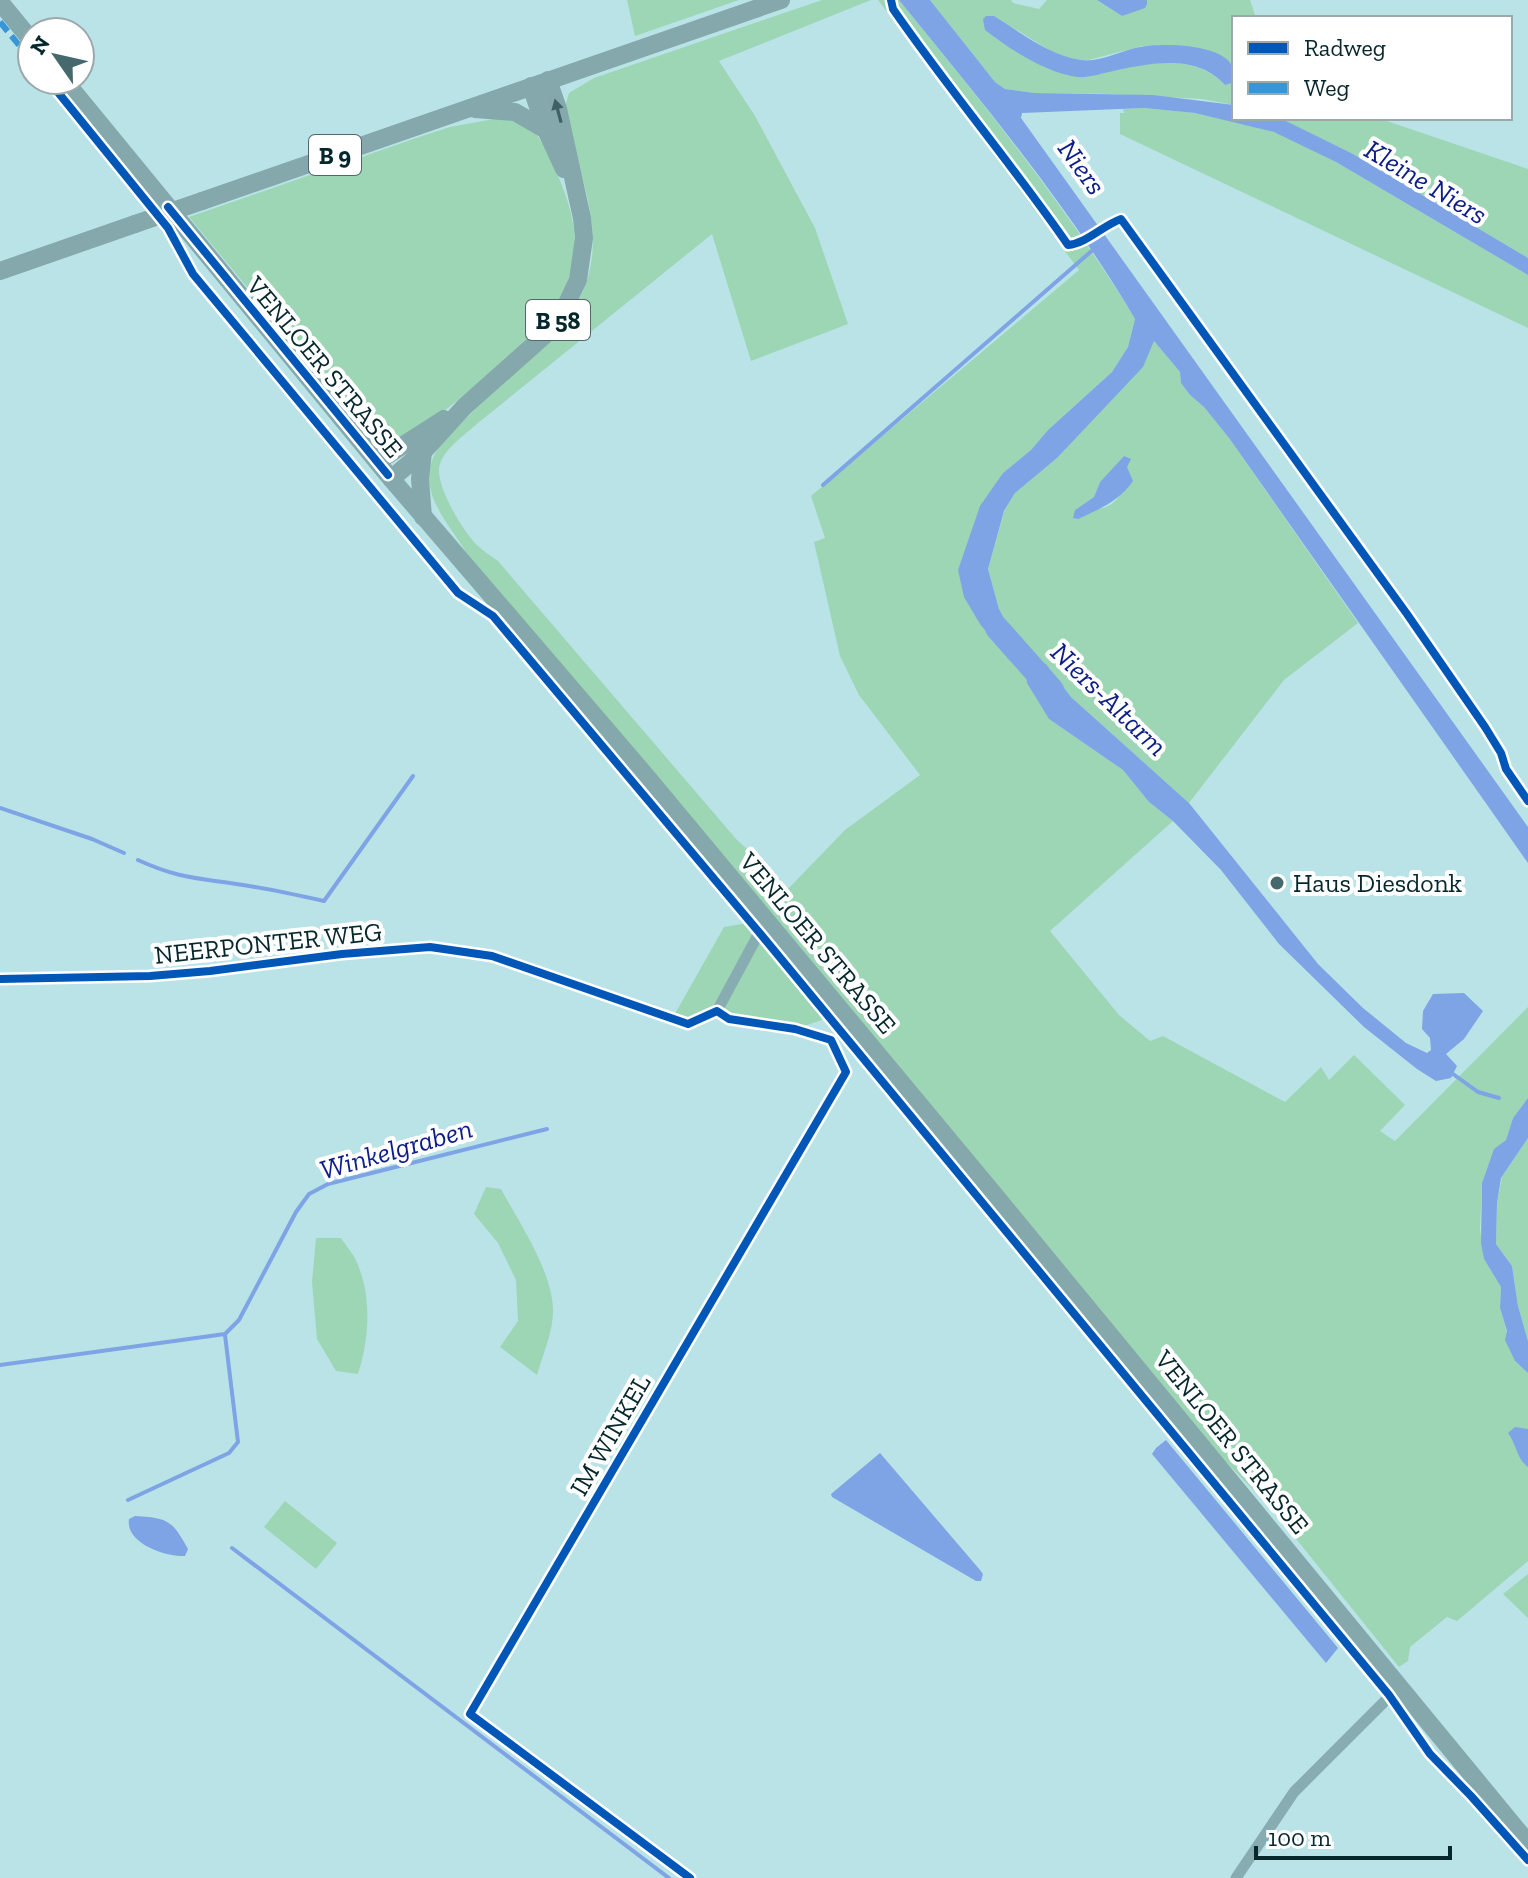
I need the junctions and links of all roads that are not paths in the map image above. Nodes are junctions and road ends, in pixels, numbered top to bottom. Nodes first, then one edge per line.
1 (781, 0) edge
2 (0, 2) edge
3 (16, 22) edge
4 (540, 83) junction
5 (77, 96) edge
6 (468, 108) junction
7 (546, 130) junction
8 (578, 198) junction
9 (0, 271) edge
10 (464, 407) junction
11 (423, 452) junction
12 (377, 462) junction
13 (391, 479) junction
14 (423, 517) junction
15 (766, 920) junction
16 (0, 979) edge
17 (717, 1011) junction
18 (1398, 1688) junction
19 (1528, 1843) edge
20 (690, 1878) edge
21 (1236, 1878) edge

1 - 4 main road, B 9
2 - 3 main road
4 - 6 main road, B 9
4 - 7 main road, B 58
8 -> 4 main road, B 58
5 - 12 main road, VENLOER STRASSE
6 - 7 main road
6 - 9 main road, B 9, bridge
7 - 8 main road, B 58
8 - 10 main road, B 58
10 - 11 main road, B 58
10 - 12 main road, B 58
11 - 13 main road, B 58
11 - 14 main road
12 - 13 main road, VENLOER STRASSE
13 - 14 main road, VENLOER STRASSE
14 - 15 main road, VENLOER STRASSE
15 - 17 street
15 - 18 main road, VENLOER STRASSE
16 - 17 street, NEERPONTER WEG
17 - 20 street, IM WINKEL
18 - 19 main road, VENLOER STRASSE
18 - 21 street

